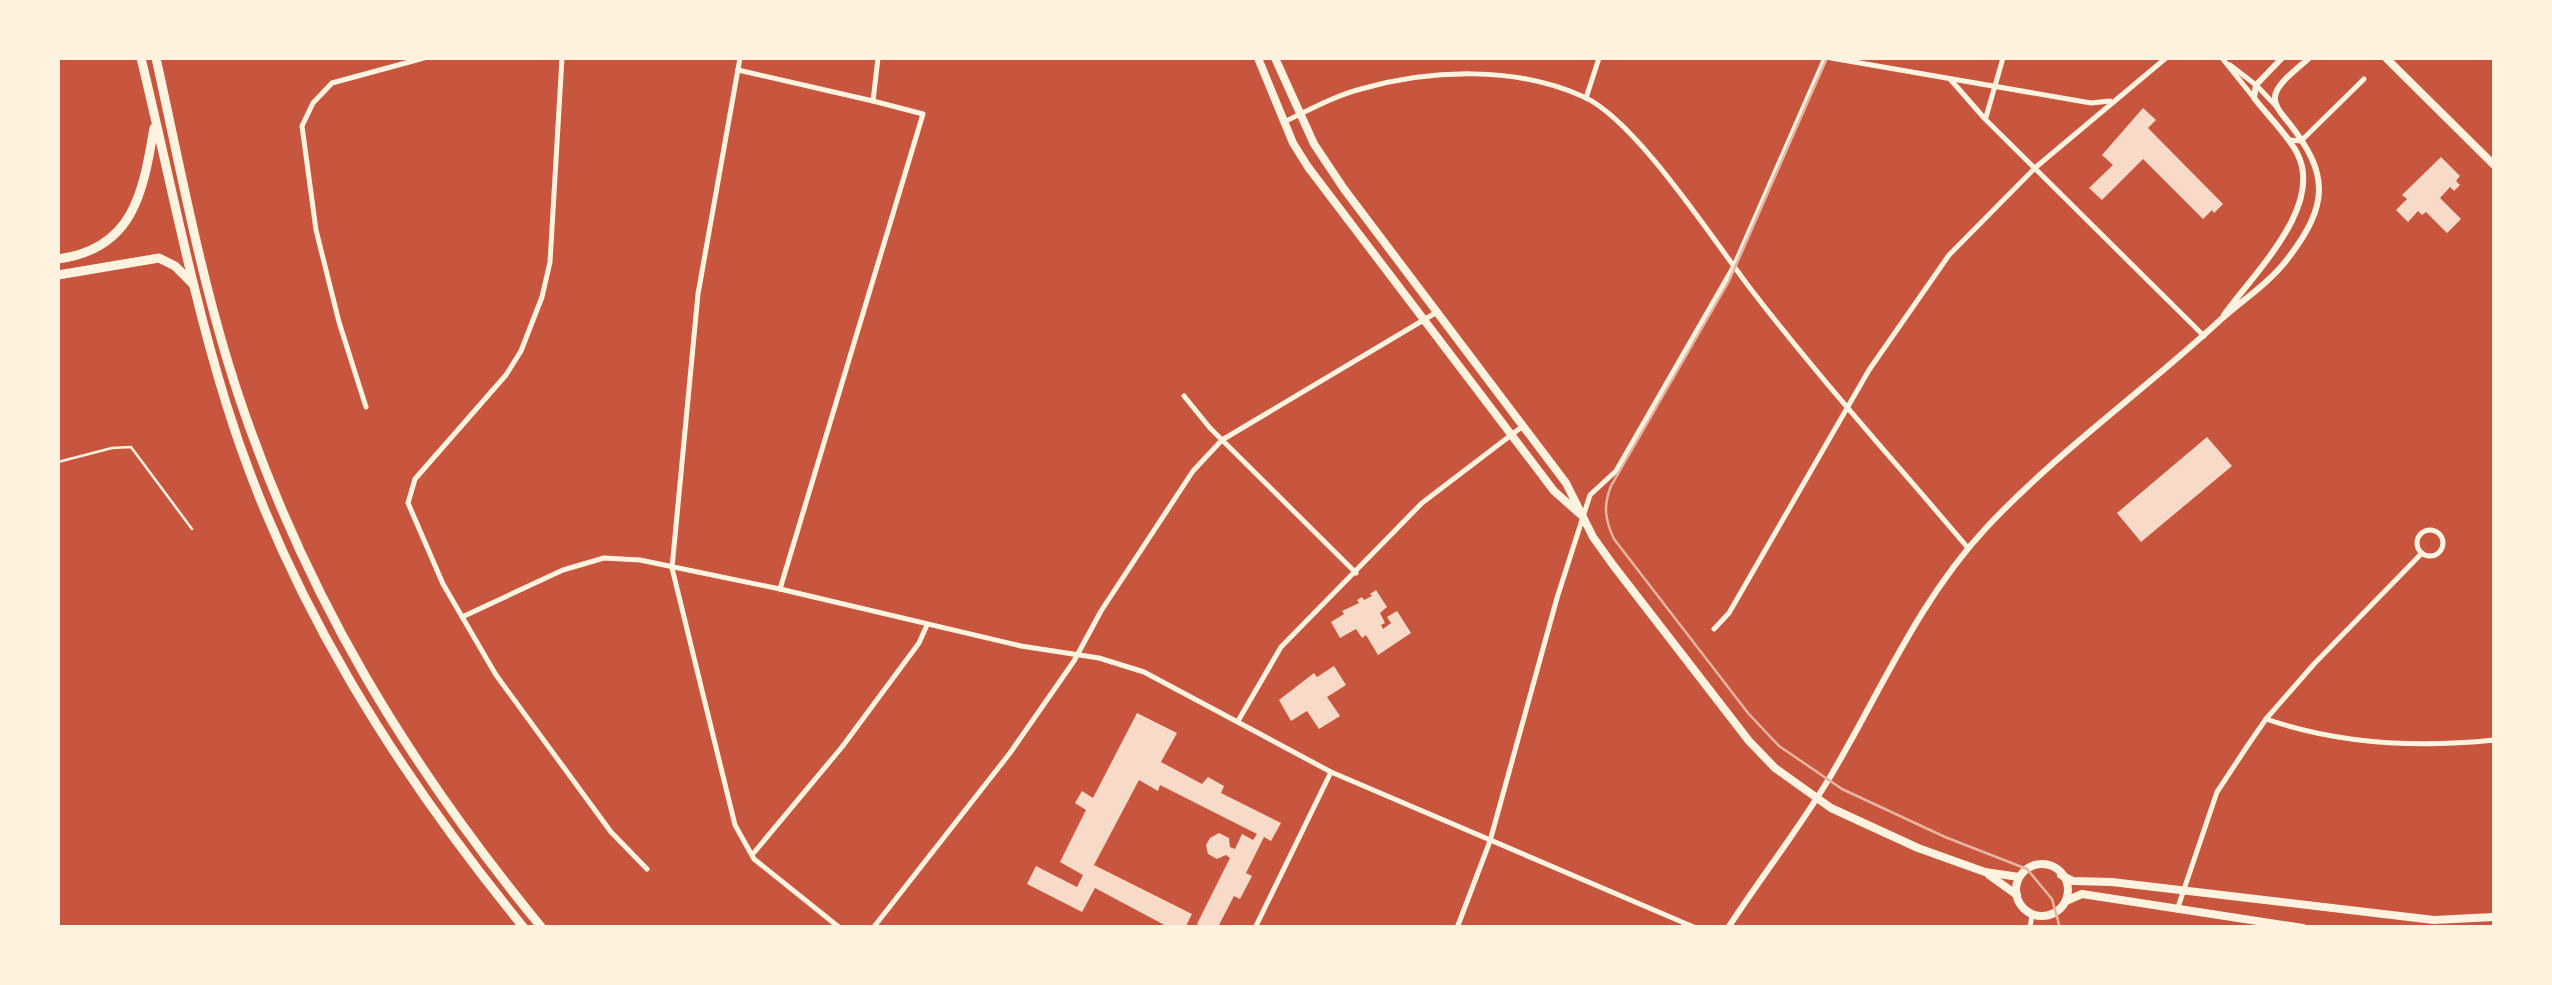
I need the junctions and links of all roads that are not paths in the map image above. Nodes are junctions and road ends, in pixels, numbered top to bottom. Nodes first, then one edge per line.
1 (141, 58) edge
2 (156, 58) edge
3 (424, 58) edge
4 (562, 58) edge
5 (740, 58) edge
6 (878, 58) edge
7 (1258, 58) edge
8 (1275, 58) edge
9 (1598, 58) edge
10 (1828, 58) edge
11 (2004, 58) edge
12 (2166, 58) edge
13 (2222, 58) edge
14 (2282, 58) edge
15 (2310, 58) edge
16 (2386, 58) edge
17 (2230, 65) junction
18 (738, 70) junction
19 (1950, 78) junction
20 (2364, 78) dead end
21 (2256, 85) junction
22 (1995, 86) junction
23 (1586, 98) junction
24 (2254, 98) junction
25 (874, 101) junction
26 (2113, 101) junction
27 (2277, 108) junction
28 (1299, 115) junction
29 (1985, 118) junction
30 (155, 120) junction
31 (1284, 122) junction
32 (2286, 140) junction
33 (2301, 140) junction
34 (2494, 165) edge
35 (2036, 167) junction
36 (58, 259) edge
37 (1734, 266) junction
38 (58, 274) edge
39 (194, 284) junction
40 (1437, 312) junction
41 (1424, 320) junction
42 (2220, 320) junction
43 (2204, 336) junction
44 (1184, 396) dead end
45 (366, 407) dead end
46 (1848, 407) junction
47 (1523, 426) junction
48 (1512, 435) junction
49 (1222, 440) junction
50 (58, 462) edge
51 (1584, 516) junction
52 (192, 528) dead end
53 (1968, 548) junction
54 (2422, 553) junction
55 (672, 568) junction
56 (1356, 572) junction
57 (780, 589) junction
58 (462, 617) junction
59 (927, 625) junction
60 (1714, 629) dead end
61 (1078, 654) junction
62 (2266, 719) junction
63 (1238, 721) junction
64 (2494, 740) edge
65 (1331, 772) junction
66 (1816, 799) junction
67 (1490, 842) junction
68 (752, 855) junction
69 (647, 868) dead end
70 (1985, 872) junction
71 (2061, 875) junction
72 (2019, 877) junction
73 (2182, 890) junction
74 (2017, 895) junction
75 (2066, 900) junction
76 (2176, 910) junction
77 (2032, 914) junction
78 (2494, 917) edge
79 (524, 928) edge
80 (542, 928) edge
81 (840, 928) edge
82 (873, 928) edge
83 (1255, 928) edge
84 (1457, 928) edge
85 (1696, 928) edge
86 (1728, 928) edge
87 (2030, 928) edge
88 (2303, 928) edge

1 - 30 highway
2 - 80 highway
3 - 45 street
4 - 58 street
5 - 18 street
6 - 25 street
7 - 31 main road
8 - 28 main road
9 - 23 street
10 - 19 street
10 - 37 street
11 - 22 street
12 - 26 street
13 - 17 street
14 - 21 street
15 - 27 street
16 - 34 main road
17 - 21 street
17 - 24 street
18 - 25 street
18 - 55 street
19 - 22 street
19 - 29 street
20 - 33 street
21 - 24 street
21 - 27 street
22 - 26 street
22 - 29 street
23 - 28 street
23 - 37 street
24 - 32 street
25 - 57 street
26 - 35 street
27 - 33 street
28 - 31 street
28 - 40 main road
29 - 35 street
30 - 36 highway
30 - 39 highway
31 - 41 main road
32 - 33 street
32 - 42 street
33 - 42 street
35 - 43 street
35 - 46 street
37 - 46 street
37 - 51 street
38 - 39 highway
39 - 79 highway
40 - 41 street
40 - 47 main road
41 - 48 main road
41 - 49 street
42 - 43 street
43 - 53 street
44 - 49 street
46 - 53 street
46 - 60 street
47 - 48 street
47 - 51 main road
48 - 51 main road
48 - 56 street
49 - 56 street
49 - 61 street
50 - 52 lane
51 - 66 main road
51 - 67 street
53 - 66 street
54 - 54 street
54 - 62 street
55 - 57 street
55 - 58 street
55 - 68 street
56 - 63 street
57 - 59 street
58 - 69 street
59 - 61 street
59 - 68 street
61 - 63 street
61 - 82 street
62 - 64 street
62 - 73 street
63 - 65 street
65 - 67 street
65 - 83 street
66 - 70 main road
66 - 86 street
67 - 84 street
67 - 85 street
68 - 81 street
70 - 72 main road
70 - 74 main road
71 - 72 main road
71 - 73 main road
71 - 75 main road
72 - 74 main road
73 - 76 street
73 - 78 main road
74 - 77 main road
75 - 76 main road
75 - 77 main road
76 - 88 main road
77 - 87 street

